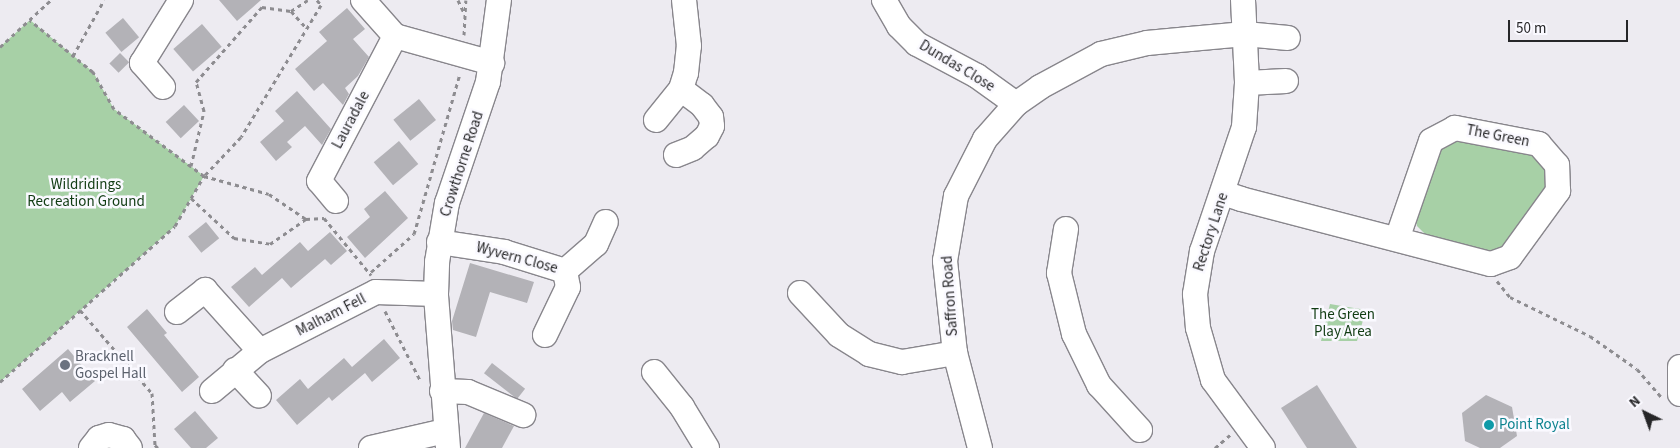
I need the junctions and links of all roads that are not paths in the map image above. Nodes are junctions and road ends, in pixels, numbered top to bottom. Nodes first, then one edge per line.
1 (181, 0) edge
2 (363, 0) edge
3 (499, 0) edge
4 (684, 0) edge
5 (884, 0) edge
6 (1243, 0) edge
7 (1244, 34) junction
8 (395, 36) junction
9 (1288, 38) dead end
10 (492, 63) junction
11 (1286, 80) dead end
12 (1247, 83) junction
13 (163, 87) dead end
14 (681, 88) junction
15 (1016, 104) junction
16 (656, 120) dead end
17 (676, 155) dead end
18 (1223, 193) junction
19 (336, 201) dead end
20 (606, 222) dead end
21 (1066, 229) dead end
22 (1397, 240) junction
23 (439, 242) junction
24 (565, 271) junction
25 (800, 293) dead end
26 (436, 294) junction
27 (177, 312) dead end
28 (545, 335) dead end
29 (260, 351) junction
30 (955, 353) junction
31 (1680, 367) edge
32 (235, 370) junction
33 (666, 377) dead end
34 (212, 391) dead end
35 (442, 391) junction
36 (259, 396) dead end
37 (1674, 399) edge
38 (523, 415) dead end
39 (1140, 430) dead end
40 (446, 439) edge
41 (91, 448) edge
42 (130, 448) edge
43 (370, 448) edge
44 (707, 448) edge
45 (980, 448) edge
46 (1263, 448) edge

1 - 13 street
2 - 8 street
3 - 10 street, Crowthorne Road
4 - 14 street
5 - 15 street, Dundas Close
6 - 7 street, Rectory Lane
7 - 9 street, Saffron Road
7 - 12 street, Rectory Lane
7 - 15 street, Saffron Road
8 - 10 street
8 - 19 street, Lauradale
10 - 23 street, Crowthorne Road
11 - 12 street
12 - 18 street, Rectory Lane
14 - 16 street
14 - 17 street
15 - 30 street, Saffron Road
18 - 22 street
18 - 46 street, Rectory Lane
20 - 24 street
21 - 39 street
22 - 22 street, The Green
23 - 24 street, Wyvern Close
23 - 26 street, Crowthorne Road
24 - 28 street
25 - 30 street
26 - 29 street, Malham Fell
26 - 35 street, Crowthorne Road
27 - 29 street
29 - 32 street, Malham Fell
30 - 45 street, Saffron Road
31 - 37 street
32 - 34 street, Malham Fell
32 - 36 street
33 - 44 street
35 - 38 street
35 - 40 street, Crowthorne Road
40 - 43 street
41 - 42 street

